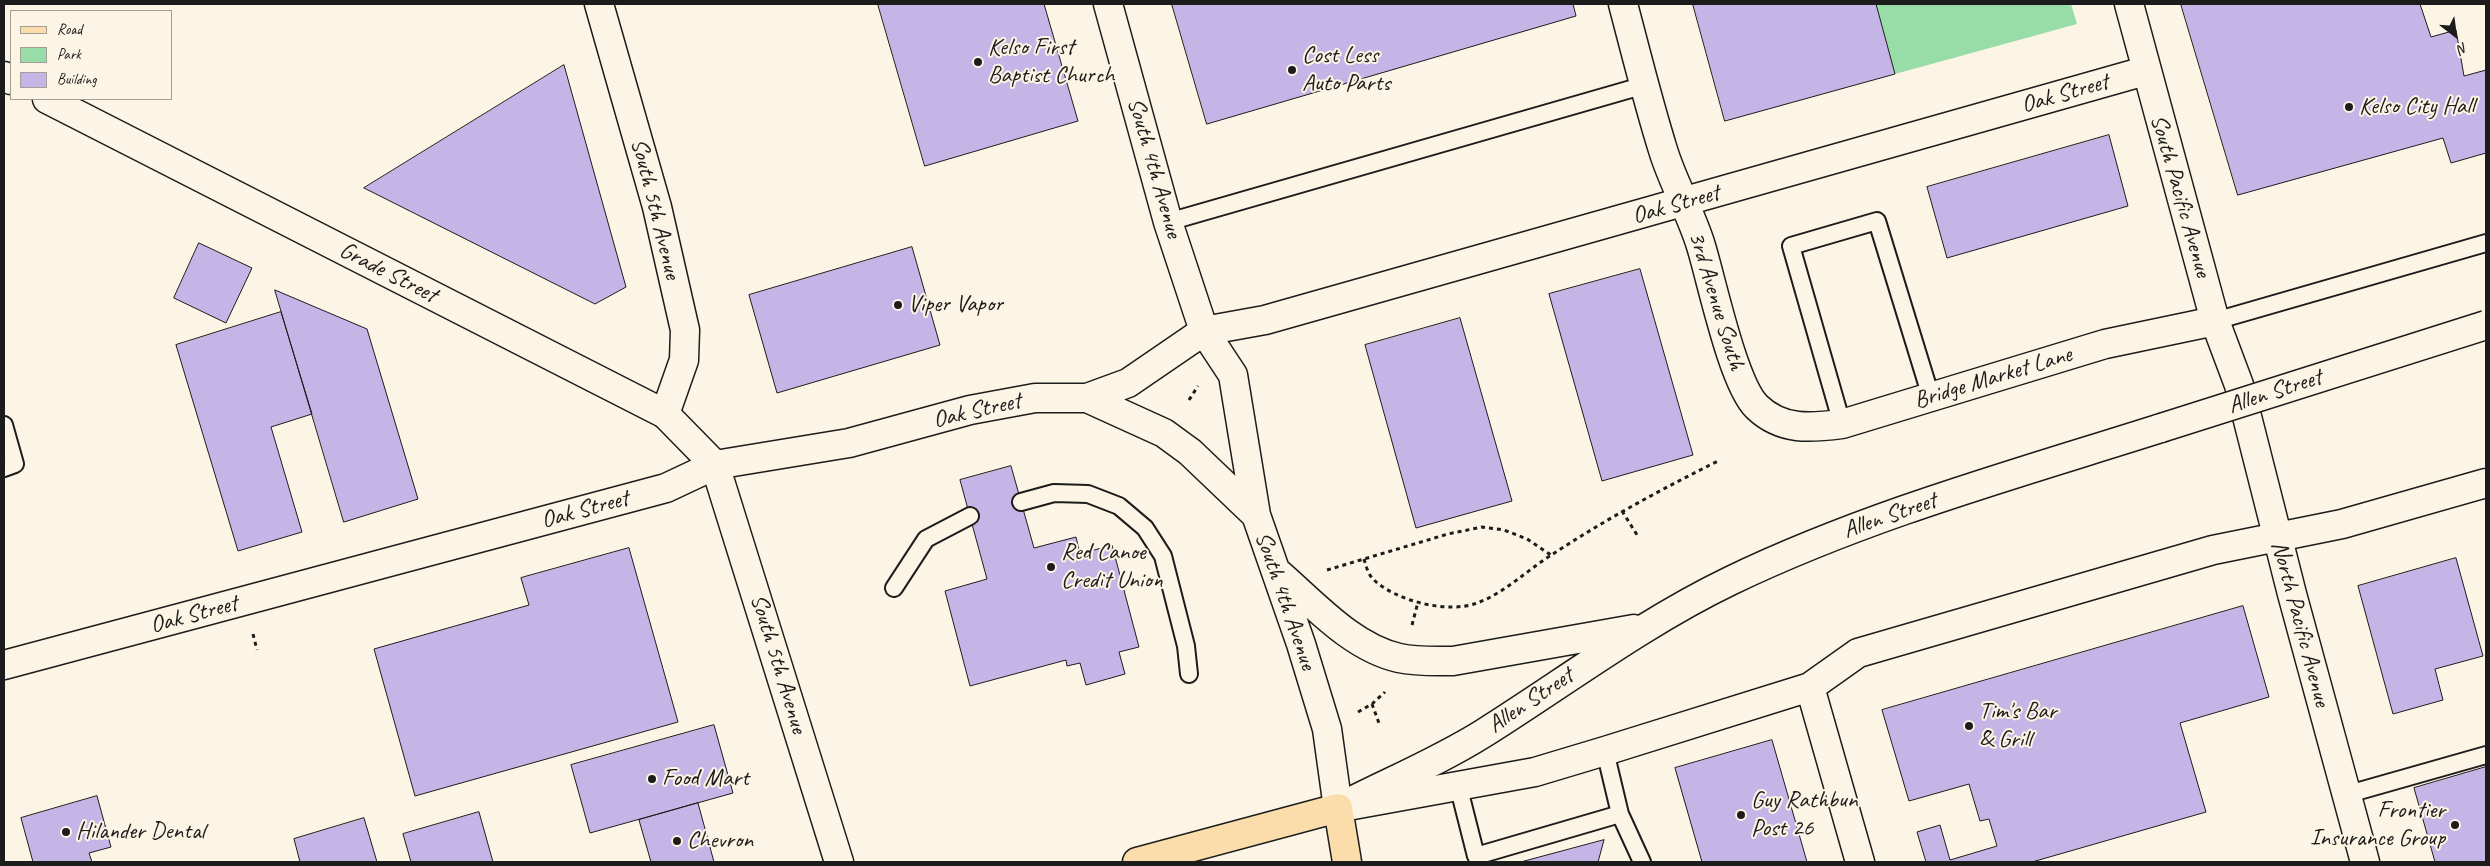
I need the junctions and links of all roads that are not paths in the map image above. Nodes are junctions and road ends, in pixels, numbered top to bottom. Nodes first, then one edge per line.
1 (599, 4) edge
2 (1108, 4) edge
3 (1622, 4) edge
4 (2128, 4) edge
5 (2145, 72) junction
6 (1645, 85) junction
7 (50, 100) edge
8 (1684, 202) junction
9 (1168, 222) junction
10 (2486, 243) edge
11 (2215, 321) junction
12 (2486, 325) edge
13 (1204, 331) junction
14 (2239, 385) joint
15 (1931, 397) junction
16 (1087, 398) junction
17 (664, 414) junction
18 (1772, 418) joint
19 (1842, 424) junction
20 (4, 425) edge
21 (1164, 433) joint
22 (715, 466) junction
23 (4, 468) edge
24 (2486, 482) edge
25 (1021, 502) dead end
26 (1256, 515) junction
27 (970, 516) dead end
28 (2277, 537) junction
29 (1276, 571) junction
30 (894, 588) dead end
31 (1649, 627) junction
32 (4, 665) edge
33 (1188, 674) dead end
34 (1810, 687) junction
35 (1605, 751) junction
36 (2486, 755) edge
37 (1458, 785) junction
38 (2345, 795) junction
39 (1338, 808) junction
40 (1620, 814) junction
41 (1469, 859) edge
42 (840, 862) edge
43 (1137, 862) edge
44 (1347, 862) edge
45 (1642, 862) edge
46 (1860, 862) edge
47 (2365, 862) edge

1 - 17 street, South 5th Avenue
2 - 9 street, South 4th Avenue
3 - 6 street, 3rd Avenue South
4 - 5 street, South Pacific Avenue
5 - 8 street, Oak Street
5 - 11 street, South Pacific Avenue
6 - 8 street, 3rd Avenue South
6 - 9 lane
7 - 17 street, Grade Street
8 - 13 street, Oak Street
8 - 18 street, 3rd Avenue South
9 - 13 street, South 4th Avenue
10 - 11 lane
11 - 14 street, South Pacific Avenue
11 - 15 street, Bridge Market Lane
12 - 31 street, Allen Street, bridge
13 - 16 street
13 - 26 street, South 4th Avenue
14 - 28 street, North Pacific Avenue
15 - 19 street, Bridge Market Lane
15 - 19 lane
16 - 21 street, Oak Street
16 - 22 street, Oak Street
17 - 22 street, Grade Street
18 - 19 street, Bridge Market Lane
20 - 23 lane
21 - 26 street, South 4th Avenue
22 - 32 street, Oak Street
22 - 42 street, South 5th Avenue
24 - 28 street, Allen Street
25 - 33 lane
26 - 29 street, South 4th Avenue
27 - 30 lane
28 - 34 street, Allen Street
28 - 38 street, North Pacific Avenue
29 - 31 street
29 - 39 street, South 4th Avenue
31 - 39 street, Allen Street
34 - 35 street, Allen Street
34 - 46 street
35 - 37 street, Allen Street
35 - 40 lane
36 - 38 lane
37 - 39 street, Allen Street
37 - 41 lane
38 - 47 street, North Pacific Avenue
39 - 43 main road, Allen Street
39 - 44 main road
40 - 41 lane
40 - 45 lane

